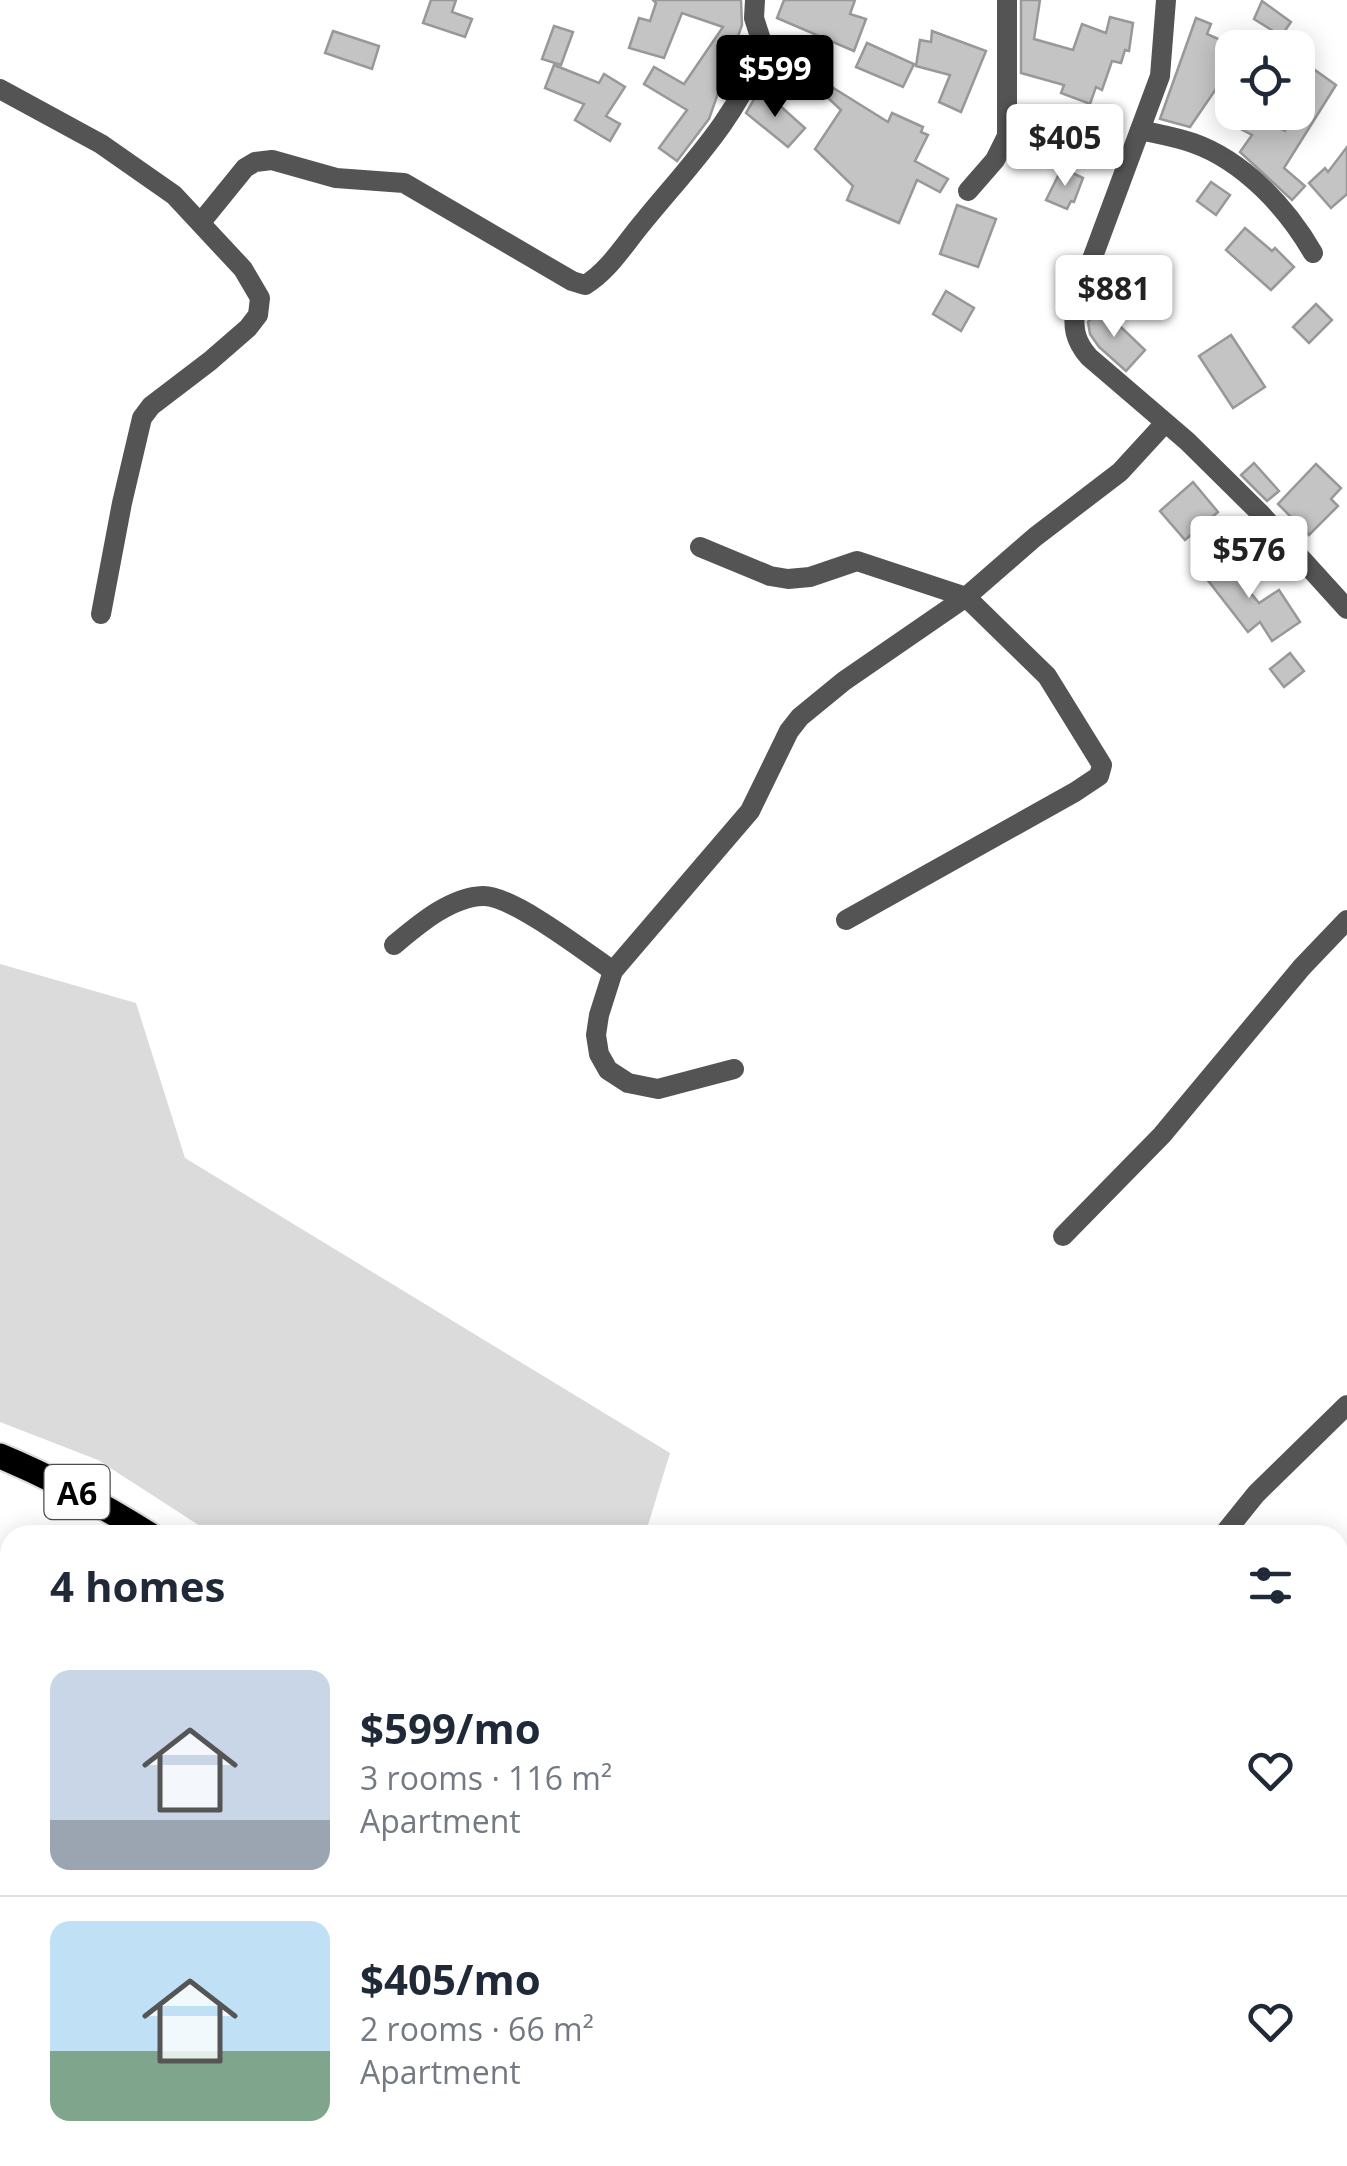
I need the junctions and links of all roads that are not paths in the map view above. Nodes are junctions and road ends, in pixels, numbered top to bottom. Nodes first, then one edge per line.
1 (755, 0) edge
2 (1007, 0) edge
3 (1166, 0) edge
4 (0, 89) edge
5 (1140, 130) junction
6 (968, 191) dead end
7 (202, 221) junction
8 (1313, 253) dead end
9 (1165, 423) junction
10 (700, 547) dead end
11 (966, 597) junction
12 (1347, 609) edge
13 (101, 614) dead end
14 (846, 920) dead end
15 (1347, 920) edge
16 (394, 945) dead end
17 (612, 972) junction
18 (734, 1069) dead end
19 (1063, 1236) dead end
20 (1347, 1405) edge
21 (0, 1456) edge
22 (134, 1525) edge
23 (1230, 1525) edge

1 - 7 street
2 - 6 street
3 - 5 street
4 - 7 street
5 - 8 street
5 - 9 street
7 - 13 street
9 - 11 street
9 - 12 street
10 - 11 street
11 - 14 street
11 - 17 street
15 - 19 street
16 - 17 street
17 - 18 street
20 - 23 street
21 - 22 main road, A6

